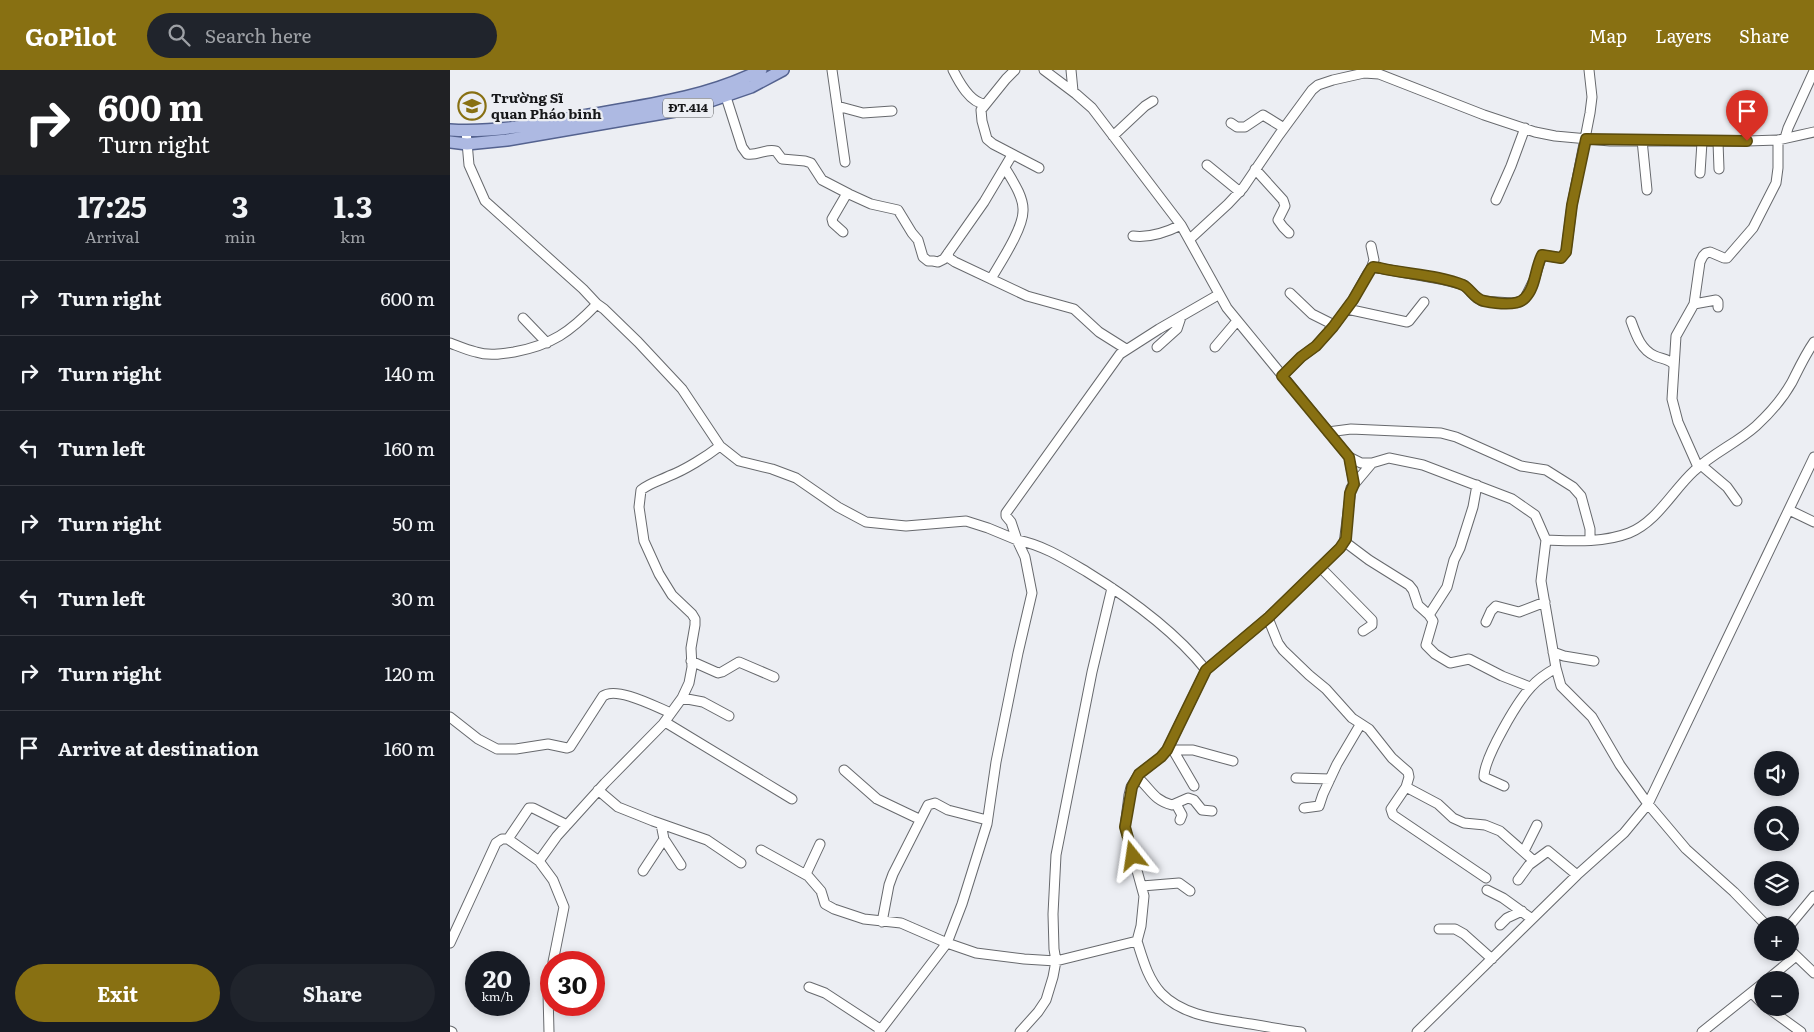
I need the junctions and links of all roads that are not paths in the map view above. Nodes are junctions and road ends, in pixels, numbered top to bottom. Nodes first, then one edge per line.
1 (761, 70) edge
2 (783, 70) edge
3 (832, 70) edge
4 (953, 70) edge
5 (1015, 70) edge
6 (1044, 70) edge
7 (1071, 70) edge
8 (1589, 70) edge
9 (1814, 71) edge
10 (1381, 72) edge
11 (1073, 91) junction
12 (726, 97) junction
13 (1152, 101) dead end
14 (985, 104) junction
15 (837, 106) junction
16 (892, 111) dead end
17 (1231, 123) dead end
18 (1284, 128) junction
19 (1525, 128) junction
20 (450, 130) edge
21 (466, 131) junction
22 (1814, 132) edge
23 (1113, 136) junction
24 (1586, 139) junction
25 (1782, 139) junction
26 (1642, 140) junction
27 (450, 142) edge
28 (1702, 142) junction
29 (1718, 142) junction
30 (467, 144) junction
31 (1012, 154) junction
32 (844, 162) dead end
33 (1207, 165) dead end
34 (1005, 168) junction
35 (1039, 168) dead end
36 (1719, 169) dead end
37 (1255, 170) junction
38 (1700, 173) dead end
39 (1647, 190) dead end
40 (1240, 192) junction
41 (849, 194) junction
42 (1496, 200) dead end
43 (1181, 224) junction
44 (843, 232) dead end
45 (1289, 233) dead end
46 (1133, 236) dead end
47 (1190, 239) junction
48 (1371, 246) dead end
49 (948, 253) junction
50 (1371, 269) junction
51 (991, 279) junction
52 (1290, 293) dead end
53 (1218, 295) junction
54 (1424, 302) dead end
55 (596, 304) junction
56 (1694, 304) junction
57 (1718, 307) dead end
58 (1347, 308) junction
59 (1181, 316) junction
60 (523, 318) dead end
61 (1237, 321) junction
62 (1631, 321) dead end
63 (1330, 330) junction
64 (1814, 342) edge
65 (450, 343) edge
66 (547, 343) junction
67 (1157, 347) dead end
68 (1215, 347) dead end
69 (1126, 349) junction
70 (1673, 364) junction
71 (1282, 376) junction
72 (1328, 432) junction
73 (720, 446) junction
74 (1814, 456) edge
75 (1349, 457) junction
76 (1372, 463) junction
77 (1700, 466) junction
78 (1354, 484) junction
79 (1477, 485) junction
80 (1737, 501) dead end
81 (1789, 510) junction
82 (1814, 522) edge
83 (1017, 540) junction
84 (1546, 540) junction
85 (1590, 540) junction
86 (1345, 542) junction
87 (1320, 568) junction
88 (1112, 588) junction
89 (1545, 602) junction
90 (1429, 616) junction
91 (1268, 618) junction
92 (1486, 622) dead end
93 (1363, 631) dead end
94 (1553, 652) junction
95 (691, 660) junction
96 (1594, 661) dead end
97 (1556, 668) junction
98 (1206, 670) junction
99 (774, 677) dead end
100 (1530, 687) junction
101 (682, 698) junction
102 (671, 714) junction
103 (729, 716) dead end
104 (450, 718) edge
105 (665, 722) junction
106 (1360, 725) junction
107 (1170, 750) junction
108 (1234, 761) dead end
109 (844, 770) dead end
110 (1137, 777) junction
111 (1296, 778) dead end
112 (1330, 779) junction
113 (1194, 786) dead end
114 (1504, 786) dead end
115 (1406, 787) junction
116 (598, 790) junction
117 (792, 799) dead end
118 (1176, 804) junction
119 (1648, 804) junction
120 (1304, 808) dead end
121 (1212, 811) dead end
122 (920, 819) junction
123 (987, 820) junction
124 (1180, 820) dead end
125 (661, 824) junction
126 (566, 825) junction
127 (1537, 825) dead end
128 (508, 839) junction
129 (664, 839) junction
130 (820, 844) dead end
131 (761, 850) dead end
132 (1524, 851) junction
133 (540, 861) junction
134 (1534, 861) junction
135 (742, 862) dead end
136 (681, 865) dead end
137 (644, 871) dead end
138 (806, 874) junction
139 (1577, 875) junction
140 (1486, 878) dead end
141 (1518, 880) dead end
142 (1142, 886) junction
143 (1486, 890) dead end
144 (1190, 891) dead end
145 (1814, 896) edge
146 (1522, 911) junction
147 (1757, 916) edge
148 (1798, 916) edge
149 (1532, 919) junction
150 (882, 922) junction
151 (1500, 925) dead end
152 (1439, 929) dead end
153 (1137, 941) junction
154 (450, 943) edge
155 (946, 943) junction
156 (555, 951) edge
157 (1492, 959) junction
158 (1799, 959) edge
159 (1056, 961) junction
160 (1785, 961) edge
161 (1776, 971) edge
162 (1814, 973) edge
163 (809, 987) dead end
164 (1752, 993) edge
165 (549, 1016) edge
166 (1779, 1016) edge
167 (880, 1031) edge
168 (1021, 1031) edge
169 (550, 1032) edge
170 (1301, 1032) edge
171 (1417, 1032) edge
172 (1702, 1032) edge
173 (1801, 1032) edge

1 - 21 main road
2 - 12 main road, ĐT.414
3 - 15 street
4 - 14 street
5 - 14 street
6 - 11 street
7 - 11 street
8 - 24 street
9 - 25 street
10 - 18 street
10 - 19 street
11 - 23 street
12 - 30 main road, ĐT.414
12 - 41 street
13 - 23 street
14 - 31 street
15 - 16 street
15 - 32 street
17 - 18 street
18 - 37 street
19 - 24 street
19 - 42 street
20 - 21 main road
21 - 30 street
22 - 25 street
23 - 43 street
24 - 26 street
24 - 50 street
25 - 29 street
25 - 56 street
26 - 28 street
26 - 39 street
27 - 30 main road
28 - 29 street
28 - 38 street
29 - 36 street
30 - 55 street
31 - 34 street
31 - 35 street
33 - 40 street
34 - 49 street
34 - 51 street
37 - 40 street
37 - 45 street
40 - 47 street
41 - 44 street
41 - 49 street
43 - 46 street
43 - 47 street
47 - 53 street
48 - 50 street
49 - 51 street
50 - 58 street
51 - 69 street
52 - 63 street
53 - 59 street
53 - 61 street
54 - 58 street
55 - 66 street
55 - 73 street
56 - 57 street
56 - 70 street
58 - 63 street
59 - 67 street
59 - 69 street
60 - 66 street
61 - 68 street
61 - 71 street
62 - 70 street
63 - 71 street
64 - 77 street
65 - 66 street
69 - 83 street
70 - 77 street
71 - 72 street
72 - 75 street
72 - 85 street
73 - 83 street
73 - 95 street
74 - 81 street
75 - 76 street
75 - 78 street
76 - 78 street
76 - 79 street
77 - 80 street
77 - 85 street
78 - 86 street
79 - 84 street
79 - 90 street
81 - 82 street
81 - 119 street
83 - 88 street
83 - 123 street
84 - 85 street
84 - 89 street
86 - 87 street
86 - 90 street
87 - 91 street
87 - 93 street
88 - 98 street
88 - 159 street
89 - 92 street
89 - 94 street
90 - 100 street
91 - 98 street
91 - 106 street
94 - 96 street
94 - 97 street
95 - 99 street
95 - 101 street
97 - 100 street
97 - 119 street
98 - 107 street
100 - 114 street
101 - 102 street
101 - 103 street
102 - 104 street
102 - 105 street
105 - 116 street
105 - 117 street
106 - 112 street
106 - 115 street
107 - 108 street
107 - 110 street
107 - 113 street
109 - 122 street
110 - 118 street
110 - 142 street
111 - 112 street
112 - 120 street
115 - 132 street
115 - 140 street
116 - 125 street
116 - 126 street
118 - 121 street
118 - 124 street
119 - 139 street
119 - 147 street
122 - 123 street
122 - 150 street
123 - 155 street
125 - 129 street
125 - 135 street
126 - 128 street
126 - 133 street
127 - 132 street
128 - 133 street
128 - 154 street
129 - 136 street
129 - 137 street
130 - 138 street
131 - 138 street
132 - 134 street
133 - 156 street
134 - 139 street
134 - 141 street
138 - 150 street
139 - 149 street
142 - 144 street
142 - 153 street
143 - 146 street
145 - 148 street
146 - 149 street
146 - 151 street
149 - 157 street
150 - 155 street
152 - 157 street
153 - 159 street
153 - 170 street
155 - 159 street
155 - 167 street
157 - 171 street
158 - 162 street
159 - 168 street
160 - 161 street
163 - 167 street
164 - 172 street
165 - 169 street
166 - 173 street

